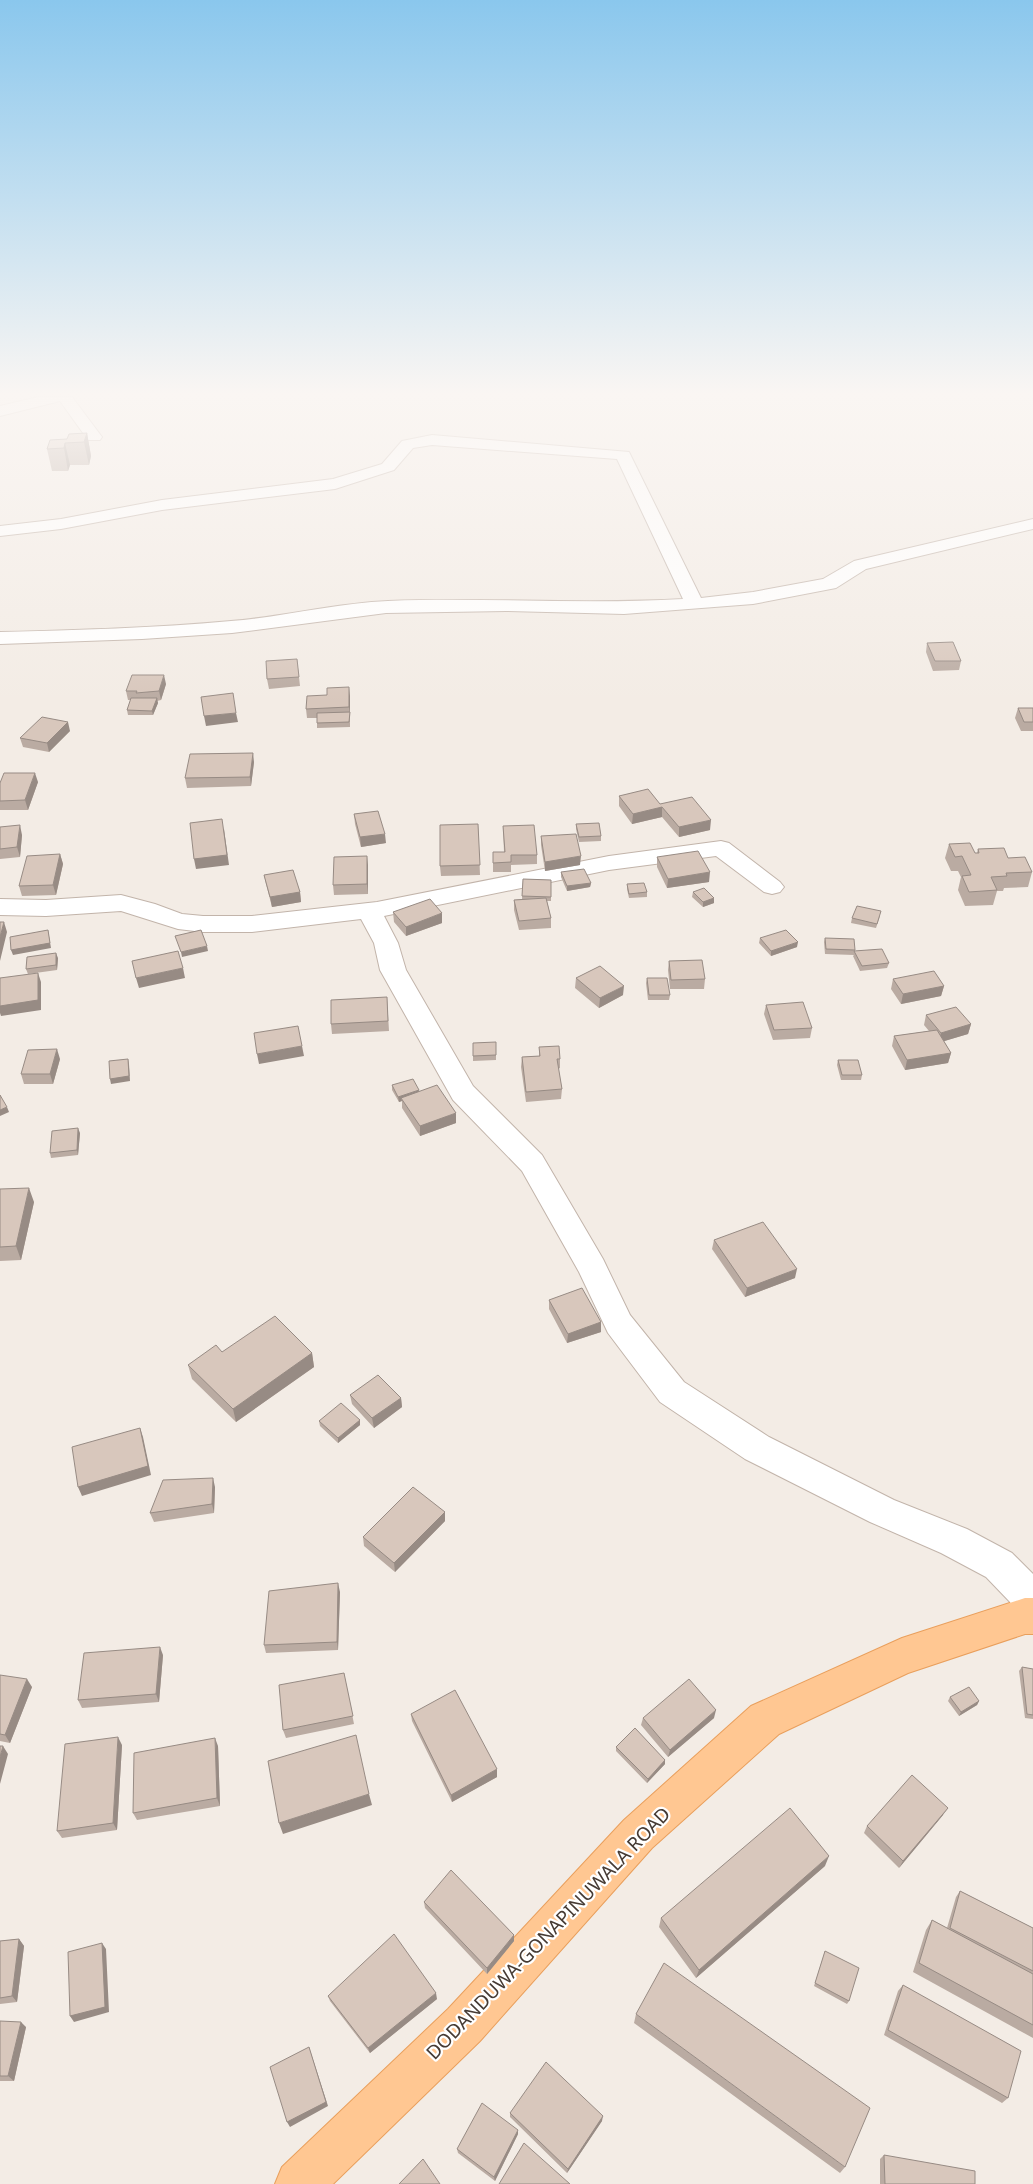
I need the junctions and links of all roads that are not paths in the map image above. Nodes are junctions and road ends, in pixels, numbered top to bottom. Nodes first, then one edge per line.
1 (212, 499) edge
2 (644, 499) edge
3 (1033, 524) edge
4 (0, 531) edge
5 (695, 604) junction
6 (0, 638) edge
7 (772, 887) dead end
8 (0, 907) edge
9 (369, 911) junction
10 (1033, 1614) edge
11 (299, 2184) edge

1 - 4 street
2 - 5 street
3 - 5 street
5 - 6 street
7 - 9 street
8 - 9 street
9 - 10 street
10 - 11 main road, DODANDUWA-GONAPINUWALA ROAD

